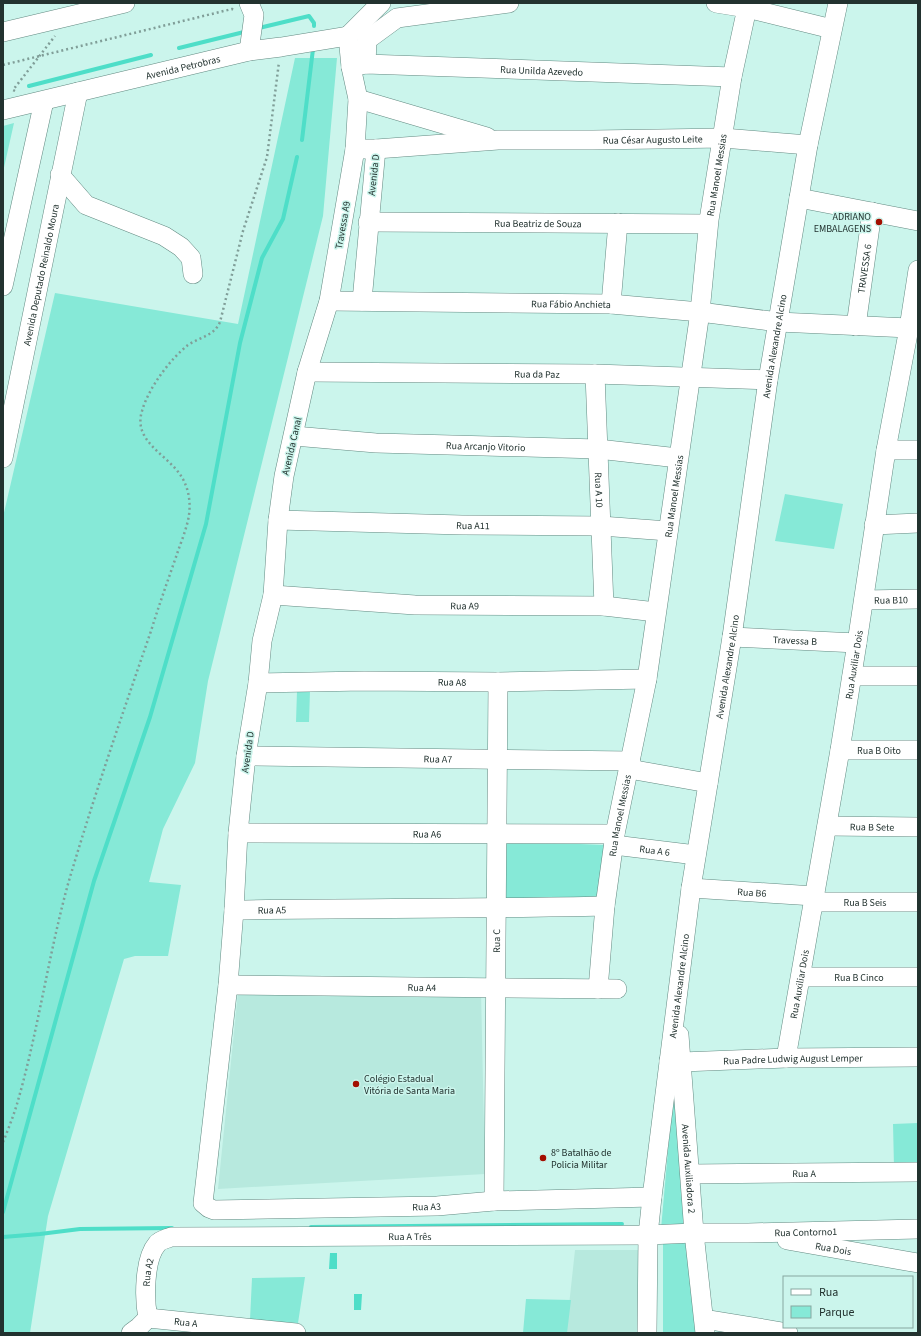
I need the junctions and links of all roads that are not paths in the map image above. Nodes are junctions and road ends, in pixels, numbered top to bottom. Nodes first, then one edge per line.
1 (125, 3) edge
2 (381, 3) edge
3 (509, 3) edge
4 (716, 3) edge
5 (838, 3) edge
6 (746, 6) edge
7 (92, 7) edge
8 (244, 7) edge
9 (60, 13) edge
10 (832, 29) junction
11 (3, 32) edge
12 (348, 36) junction
13 (249, 50) junction
14 (359, 65) junction
15 (732, 77) junction
16 (78, 92) junction
17 (358, 99) junction
18 (44, 100) junction
19 (13, 103) edge
20 (723, 138) junction
21 (498, 140) junction
22 (808, 145) junction
23 (355, 149) junction
24 (376, 149) junction
25 (60, 175) junction
26 (798, 198) junction
27 (872, 212) junction
28 (918, 221) edge
29 (368, 222) junction
30 (618, 223) junction
31 (708, 224) junction
32 (918, 270) edge
33 (193, 274) dead end
34 (3, 286) edge
35 (916, 297) edge
36 (329, 301) junction
37 (362, 301) junction
38 (611, 304) junction
39 (700, 312) junction
40 (778, 322) junction
41 (856, 326) junction
42 (909, 328) junction
43 (910, 371) edge
44 (307, 372) junction
45 (595, 374) junction
46 (690, 378) junction
47 (768, 380) junction
48 (294, 436) junction
49 (598, 449) junction
50 (886, 450) junction
51 (918, 450) edge
52 (3, 458) edge
53 (678, 458) junction
54 (278, 520) junction
55 (918, 523) edge
56 (874, 525) junction
57 (601, 526) junction
58 (668, 531) junction
59 (273, 595) junction
60 (918, 599) edge
61 (864, 600) junction
62 (604, 606) junction
63 (656, 612) junction
64 (732, 637) junction
65 (857, 643) junction
66 (852, 676) junction
67 (918, 676) edge
68 (646, 679) junction
69 (498, 682) junction
70 (258, 683) junction
71 (840, 750) junction
72 (918, 750) edge
73 (246, 756) junction
74 (497, 759) junction
75 (630, 765) junction
76 (708, 783) junction
77 (827, 826) junction
78 (918, 827) edge
79 (238, 833) junction
80 (496, 834) junction
81 (615, 839) junction
82 (696, 855) junction
83 (690, 888) junction
84 (813, 899) junction
85 (918, 902) edge
86 (605, 906) junction
87 (496, 909) junction
88 (234, 910) junction
89 (801, 977) junction
90 (918, 977) edge
91 (228, 985) junction
92 (495, 987) junction
93 (598, 988) junction
94 (617, 989) dead end
95 (918, 1057) edge
96 (786, 1058) junction
97 (675, 1061) junction
98 (918, 1172) edge
99 (691, 1174) junction
100 (652, 1197) junction
101 (494, 1201) junction
102 (918, 1229) edge
103 (694, 1233) junction
104 (748, 1233) junction
105 (648, 1235) junction
106 (171, 1237) joint
107 (918, 1263) edge
108 (148, 1318) junction
109 (705, 1326) edge
110 (131, 1333) edge
111 (296, 1333) edge
112 (647, 1333) edge
113 (788, 1333) edge

1 - 7 street
2 - 12 street
3 - 14 street
4 - 6 street
5 - 10 street, Avenida Alexandre Alcino
6 - 10 street
6 - 15 street, Rua Manoel Messias
7 - 9 street
8 - 13 street
9 - 11 street
10 - 22 street, Avenida Alexandre Alcino
12 - 13 street, Avenida Petrobras
12 - 14 street, Avenida D
13 - 16 street, Avenida Petrobras
14 - 15 street, Rua Unilda Azevedo
14 - 17 street, Avenida D
15 - 20 street, Rua Manoel Messias
16 - 18 street, Avenida Petrobras
16 - 25 street, Avenida Deputado Reinaldo Moura
17 - 21 street, Rua César Augusto Leite
17 - 23 street, Avenida D
18 - 19 street, Avenida Petrobras
18 - 34 street
20 - 21 street, Rua César Augusto Leite
20 - 22 street, Rua César Augusto Leite
20 - 31 street, Rua Manoel Messias
21 - 24 street, Rua César Augusto Leite
22 - 26 street, Avenida Alexandre Alcino
23 - 24 street, Avenida D
23 - 36 street, Travessa A9
24 - 29 street, Avenida D
25 - 33 street
25 - 52 street, Avenida Deputado Reinaldo Moura
26 - 27 street
26 - 40 street, Avenida Alexandre Alcino
27 - 28 street
27 - 41 street, TRAVESSA 6
29 - 30 street, Rua Beatriz de Souza
29 - 37 street, Avenida D
30 - 31 street, Rua Beatriz de Souza
30 - 38 street
31 - 39 street, Rua Manoel Messias
32 - 35 street, Rua Auxiliar Dois
35 - 42 street, Rua Auxiliar Dois
36 - 37 street
36 - 44 street, Avenida Canal
37 - 38 street, Rua Fábio Anchieta
38 - 39 street, Rua Fábio Anchieta
39 - 40 street, Rua Fábio Anchieta
39 - 46 street, Rua Manoel Messias
40 - 41 street, Rua Fábio Anchieta
40 - 47 street, Avenida Alexandre Alcino
41 - 42 street, Rua Fábio Anchieta
42 - 43 street, Rua Auxiliar Dois
43 - 50 street, Rua Auxiliar Dois
44 - 45 street, Rua da Paz
44 - 48 street, Avenida Canal
45 - 46 street, Rua da Paz
45 - 49 street, Rua A 10
46 - 47 street, Rua da Paz
46 - 53 street, Rua Manoel Messias
47 - 64 street, Avenida Alexandre Alcino
48 - 49 street, Rua Arcanjo Vitorio
48 - 54 street, Avenida Canal
49 - 53 street, Rua Arcanjo Vitorio
49 - 57 street, Rua A 10
50 - 51 street
50 - 56 street, Rua Auxiliar Dois
53 - 58 street, Rua Manoel Messias
54 - 57 street, Rua A11
54 - 59 street, Avenida Canal
55 - 56 street
56 - 61 street, Rua Auxiliar Dois
57 - 58 street, Rua A11
57 - 62 street, Rua A 10
58 - 63 street, Rua Manoel Messias
59 - 62 street, Rua A9
59 - 70 street, Avenida D
60 - 61 street, Rua B10
61 - 65 street, Rua Auxiliar Dois
62 - 63 street, Rua A9
63 - 68 street, Rua Manoel Messias
64 - 65 street, Travessa B
64 - 76 street, Avenida Alexandre Alcino
65 - 66 street, Rua Auxiliar Dois
66 - 67 street
66 - 71 street, Rua Auxiliar Dois
68 - 69 street, Rua A8
68 - 75 street, Rua Manoel Messias
69 - 70 street, Rua A8
69 - 74 street, Rua C
70 - 73 street, Avenida D
71 - 72 street, Rua B Oito
71 - 77 street, Rua Auxiliar Dois
73 - 74 street, Rua A7
73 - 79 street, Avenida D
74 - 75 street, Rua A7
74 - 80 street, Rua C
75 - 76 street, Rua A7
75 - 81 street, Rua Manoel Messias
76 - 82 street, Avenida Alexandre Alcino
77 - 78 street, Rua B Sete
77 - 84 street, Rua Auxiliar Dois
79 - 80 street, Rua A6
79 - 88 street, Avenida D
80 - 81 street, Rua A6
80 - 87 street, Rua C
81 - 82 street, Rua A 6
81 - 86 street, Rua Manoel Messias
82 - 83 street, Avenida Alexandre Alcino
83 - 84 street, Rua B6
83 - 97 street, Avenida Alexandre Alcino
84 - 85 street, Rua B Seis
84 - 89 street, Rua Auxiliar Dois
86 - 87 street, Rua A5
86 - 93 street, Rua Manoel Messias
87 - 88 street, Rua A5
87 - 92 street, Rua C
88 - 91 street
89 - 90 street, Rua B Cinco
89 - 96 street, Rua Auxiliar Dois
91 - 92 street, Rua A4
91 - 101 street, Rua A3
92 - 93 street, Rua A4
92 - 101 street, Rua C
93 - 94 street, Rua A4
95 - 96 street, Rua Padre Ludwig August Lemper
96 - 97 street, Rua Padre Ludwig August Lemper
97 - 99 street, Avenida Auxiliadora 2
97 - 100 street, Avenida Alexandre Alcino
98 - 99 street, Rua A
99 - 103 street, Avenida Auxiliadora 2
100 - 101 street, Rua A3
100 - 105 street, Avenida Alexandre Alcino
102 - 104 street, Rua Contorno1
103 - 104 street, Rua Contorno1
103 - 105 street, Rua A Três
103 - 109 street, Avenida Auxiliadora 2
104 - 107 street, Rua Dois
105 - 106 street, Rua A Três
105 - 112 street, Avenida Alexandre Alcino
106 - 108 street, Rua A2
108 - 110 street
108 - 111 street, Rua A
109 - 113 street

